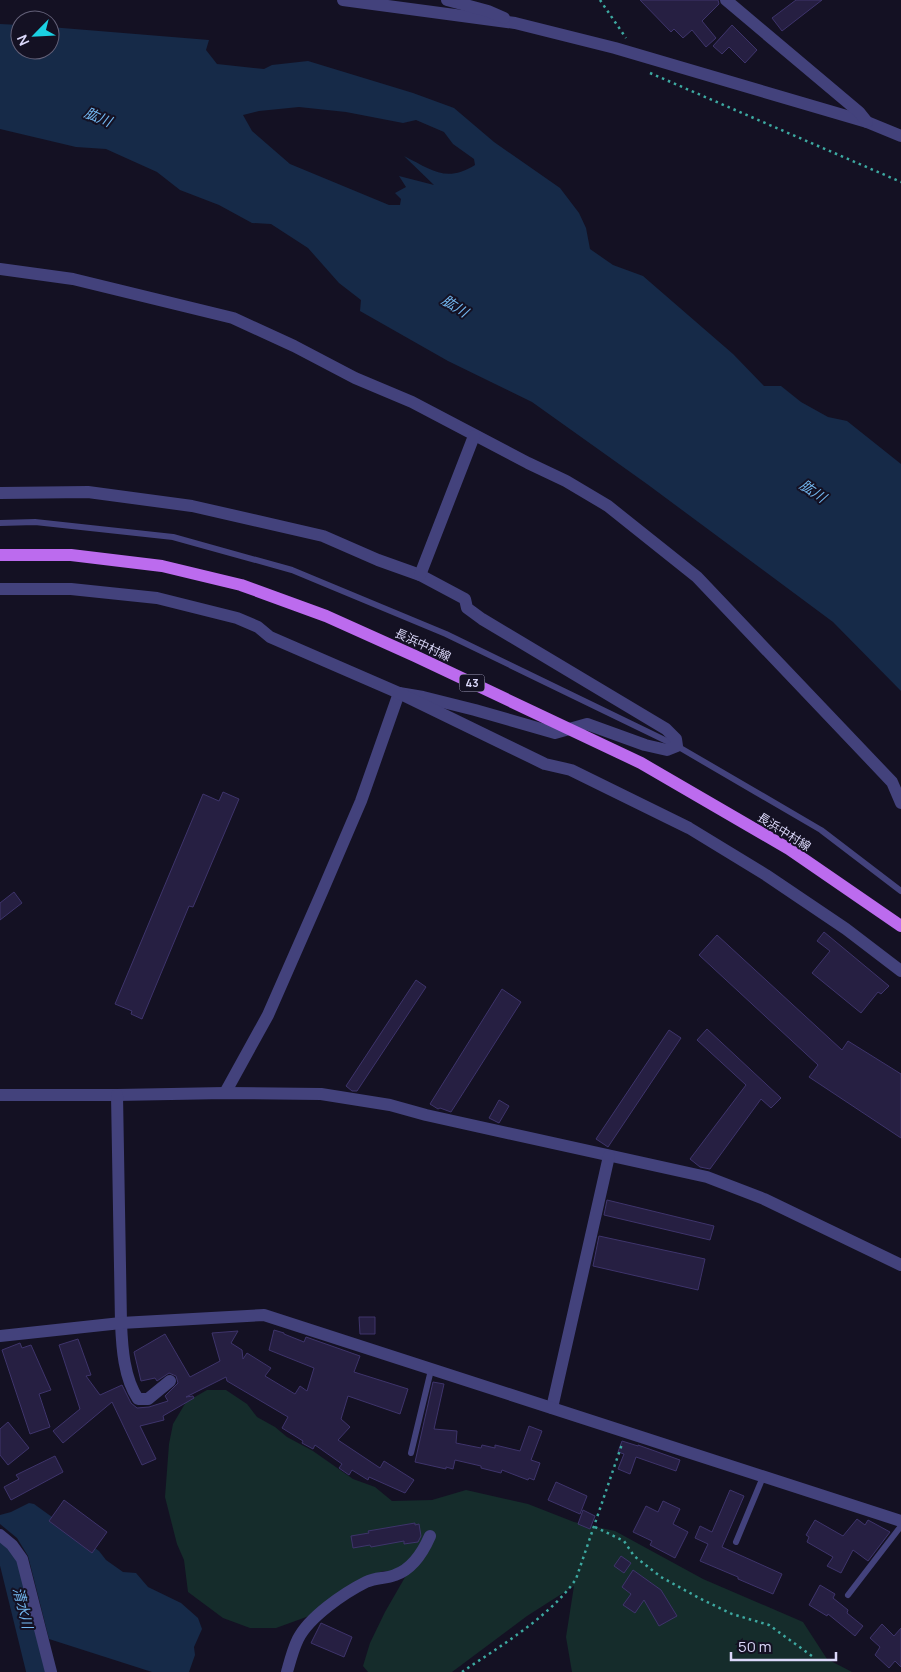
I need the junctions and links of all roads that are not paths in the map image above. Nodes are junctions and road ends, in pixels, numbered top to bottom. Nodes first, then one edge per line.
1 (342, 0) edge
2 (447, 0) edge
3 (726, 0) edge
4 (515, 23) junction
5 (867, 122) junction
6 (901, 136) edge
7 (0, 269) edge
8 (474, 436) junction
9 (0, 493) edge
10 (0, 523) edge
11 (0, 555) edge
12 (420, 575) junction
13 (0, 589) edge
14 (399, 693) junction
15 (570, 729) junction
16 (677, 746) junction
17 (901, 802) edge
18 (901, 891) edge
19 (901, 926) edge
20 (901, 971) edge
21 (225, 1092) junction
22 (0, 1095) edge
23 (117, 1095) junction
24 (609, 1156) junction
25 (901, 1265) edge
26 (121, 1323) junction
27 (0, 1336) edge
28 (431, 1370) junction
29 (170, 1381) dead end
30 (552, 1408) junction
31 (411, 1453) dead end
32 (763, 1477) junction
33 (901, 1521) edge
34 (901, 1526) edge
35 (0, 1535) edge
36 (430, 1536) dead end
37 (736, 1542) dead end
38 (848, 1595) dead end
39 (51, 1672) edge
40 (287, 1672) edge

1 - 4 street
2 - 4 street
3 - 5 street
4 - 5 street
5 - 6 street
7 - 8 street
8 - 12 street
8 - 17 street
9 - 12 street
10 - 16 lane
11 - 15 main road, 長浜中村線 / 43
12 - 16 street
13 - 14 street
14 - 15 street
14 - 20 street
14 - 21 street
15 - 16 street
15 - 19 main road, 長浜中村線 / 43
16 - 18 lane
21 - 23 street
21 - 24 street
22 - 23 street
23 - 26 street
24 - 25 street
24 - 30 street
26 - 27 street
26 - 28 street
26 - 29 street
28 - 30 street
28 - 31 lane
30 - 32 street
32 - 33 street
32 - 37 lane
34 - 38 lane
35 - 39 street
36 - 40 street

